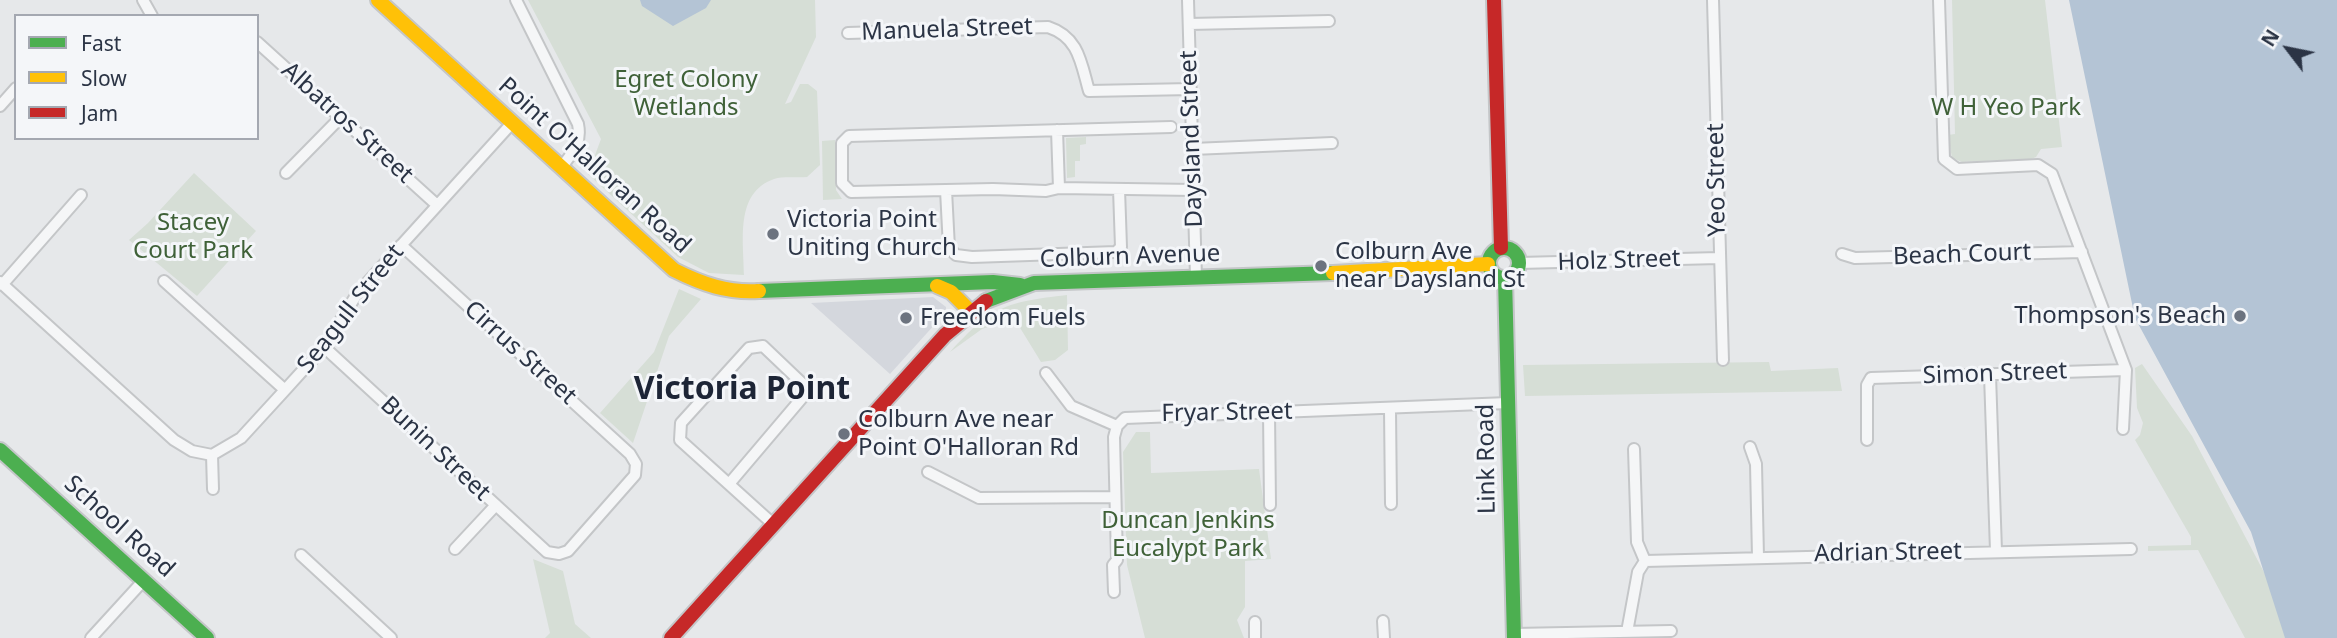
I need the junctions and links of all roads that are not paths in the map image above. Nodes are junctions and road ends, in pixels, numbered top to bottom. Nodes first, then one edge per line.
1 (377, 0) edge
2 (516, 0) edge
3 (1188, 0) edge
4 (1494, 0) edge
5 (1713, 0) edge
6 (1938, 0) edge
7 (1329, 20) dead end
8 (1189, 24) junction
9 (848, 33) dead end
10 (259, 44) edge
11 (1191, 89) junction
12 (14, 90) edge
13 (0, 106) edge
14 (342, 116) junction
15 (512, 123) junction
16 (1171, 127) dead end
17 (1057, 130) junction
18 (1332, 143) dead end
19 (1193, 149) junction
20 (561, 168) junction
21 (286, 173) dead end
22 (1059, 188) junction
23 (1119, 189) junction
24 (946, 190) junction
25 (1194, 190) junction
26 (81, 195) dead end
27 (437, 205) junction
28 (401, 245) junction
29 (1501, 248) junction
30 (2082, 252) junction
31 (1842, 254) dead end
32 (1719, 258) junction
33 (1518, 263) junction
34 (1489, 264) junction
35 (1196, 277) junction
36 (1505, 278) junction
37 (164, 281) dead end
38 (1, 284) edge
39 (936, 286) junction
40 (1021, 286) junction
41 (971, 311) junction
42 (324, 347) junction
43 (1723, 360) dead end
44 (2126, 370) junction
45 (1046, 373) dead end
46 (1990, 375) junction
47 (285, 390) junction
48 (1508, 403) junction
49 (1390, 410) junction
50 (1269, 412) junction
51 (1117, 426) junction
52 (2123, 429) dead end
53 (1867, 440) dead end
54 (1750, 447) dead end
55 (1634, 449) dead end
56 (0, 450) edge
57 (212, 455) junction
58 (928, 472) dead end
59 (729, 484) junction
60 (213, 489) dead end
61 (1115, 497) junction
62 (1391, 504) dead end
63 (496, 505) junction
64 (1270, 505) dead end
65 (774, 524) junction
66 (2132, 548) dead end
67 (455, 550) dead end
68 (1996, 551) junction
69 (547, 552) joint
70 (302, 555) dead end
71 (1758, 556) junction
72 (1645, 561) junction
73 (144, 580) junction
74 (1114, 592) dead end
75 (1383, 621) dead end
76 (1255, 622) dead end
77 (1671, 631) dead end
78 (1627, 632) junction
79 (1514, 636) edge
80 (91, 638) edge
81 (207, 638) edge
82 (391, 638) edge
83 (671, 638) edge
84 (1255, 638) edge
85 (1384, 638) edge

1 - 15 street, Point O'Halloran Road
2 - 20 street
3 - 8 street, Daysland Street
4 - 29 street
5 - 32 street, Yeo Street
6 - 30 street
7 - 8 street
8 - 11 street, Daysland Street
9 - 11 street, Manuela Street
10 - 14 street, Albatros Street
11 - 19 street, Daysland Street
12 - 13 street
14 - 21 street
14 - 27 street, Albatros Street
15 - 20 street, Point O'Halloran Road
15 - 27 street, Seagull Street
16 - 17 street
17 - 22 street
17 - 24 street
18 - 19 street
19 - 25 street, Daysland Street
20 - 39 street, Point O'Halloran Road
22 - 23 street
22 - 24 street
23 - 24 street
23 - 25 street
25 - 35 street, Daysland Street
26 - 38 street
27 - 28 street, Seagull Street
28 - 42 street, Seagull Street
28 - 69 street, Cirrus Street
29 - 33 street
29 - 34 street
30 - 31 street, Beach Court
30 - 44 street
32 - 33 street, Holz Street
32 - 43 street, Yeo Street
33 - 36 street
34 - 35 street, Colburn Avenue
34 - 36 street
35 - 40 street, Colburn Avenue
36 - 48 street, Link Road
37 - 47 street
38 - 57 street
39 - 40 street, Point O'Halloran Road
39 - 41 street
40 - 41 street, Colburn Avenue
41 - 65 street, Colburn Avenue
42 - 47 street, Seagull Street
42 - 63 street, Bunin Street
44 - 46 street, Simon Street
44 - 52 street
45 - 51 street
46 - 53 street, Simon Street
46 - 68 street
47 - 57 street, Seagull Street
48 - 49 street, Fryar Street
48 - 79 street, Link Road
49 - 50 street, Fryar Street
49 - 62 street
50 - 51 street, Fryar Street
50 - 64 street
51 - 61 street
54 - 71 street
55 - 72 street
56 - 73 street, School Road
57 - 60 street
58 - 61 street
59 - 59 street
59 - 65 street
61 - 74 street
63 - 67 street
63 - 69 street, Bunin Street
65 - 83 street, Colburn Avenue
66 - 68 street, Adrian Street
68 - 71 street, Adrian Street
70 - 82 street
71 - 72 street, Adrian Street
72 - 78 street
73 - 80 street
73 - 81 street, School Road
75 - 85 street
76 - 84 street
77 - 78 street
78 - 79 street

